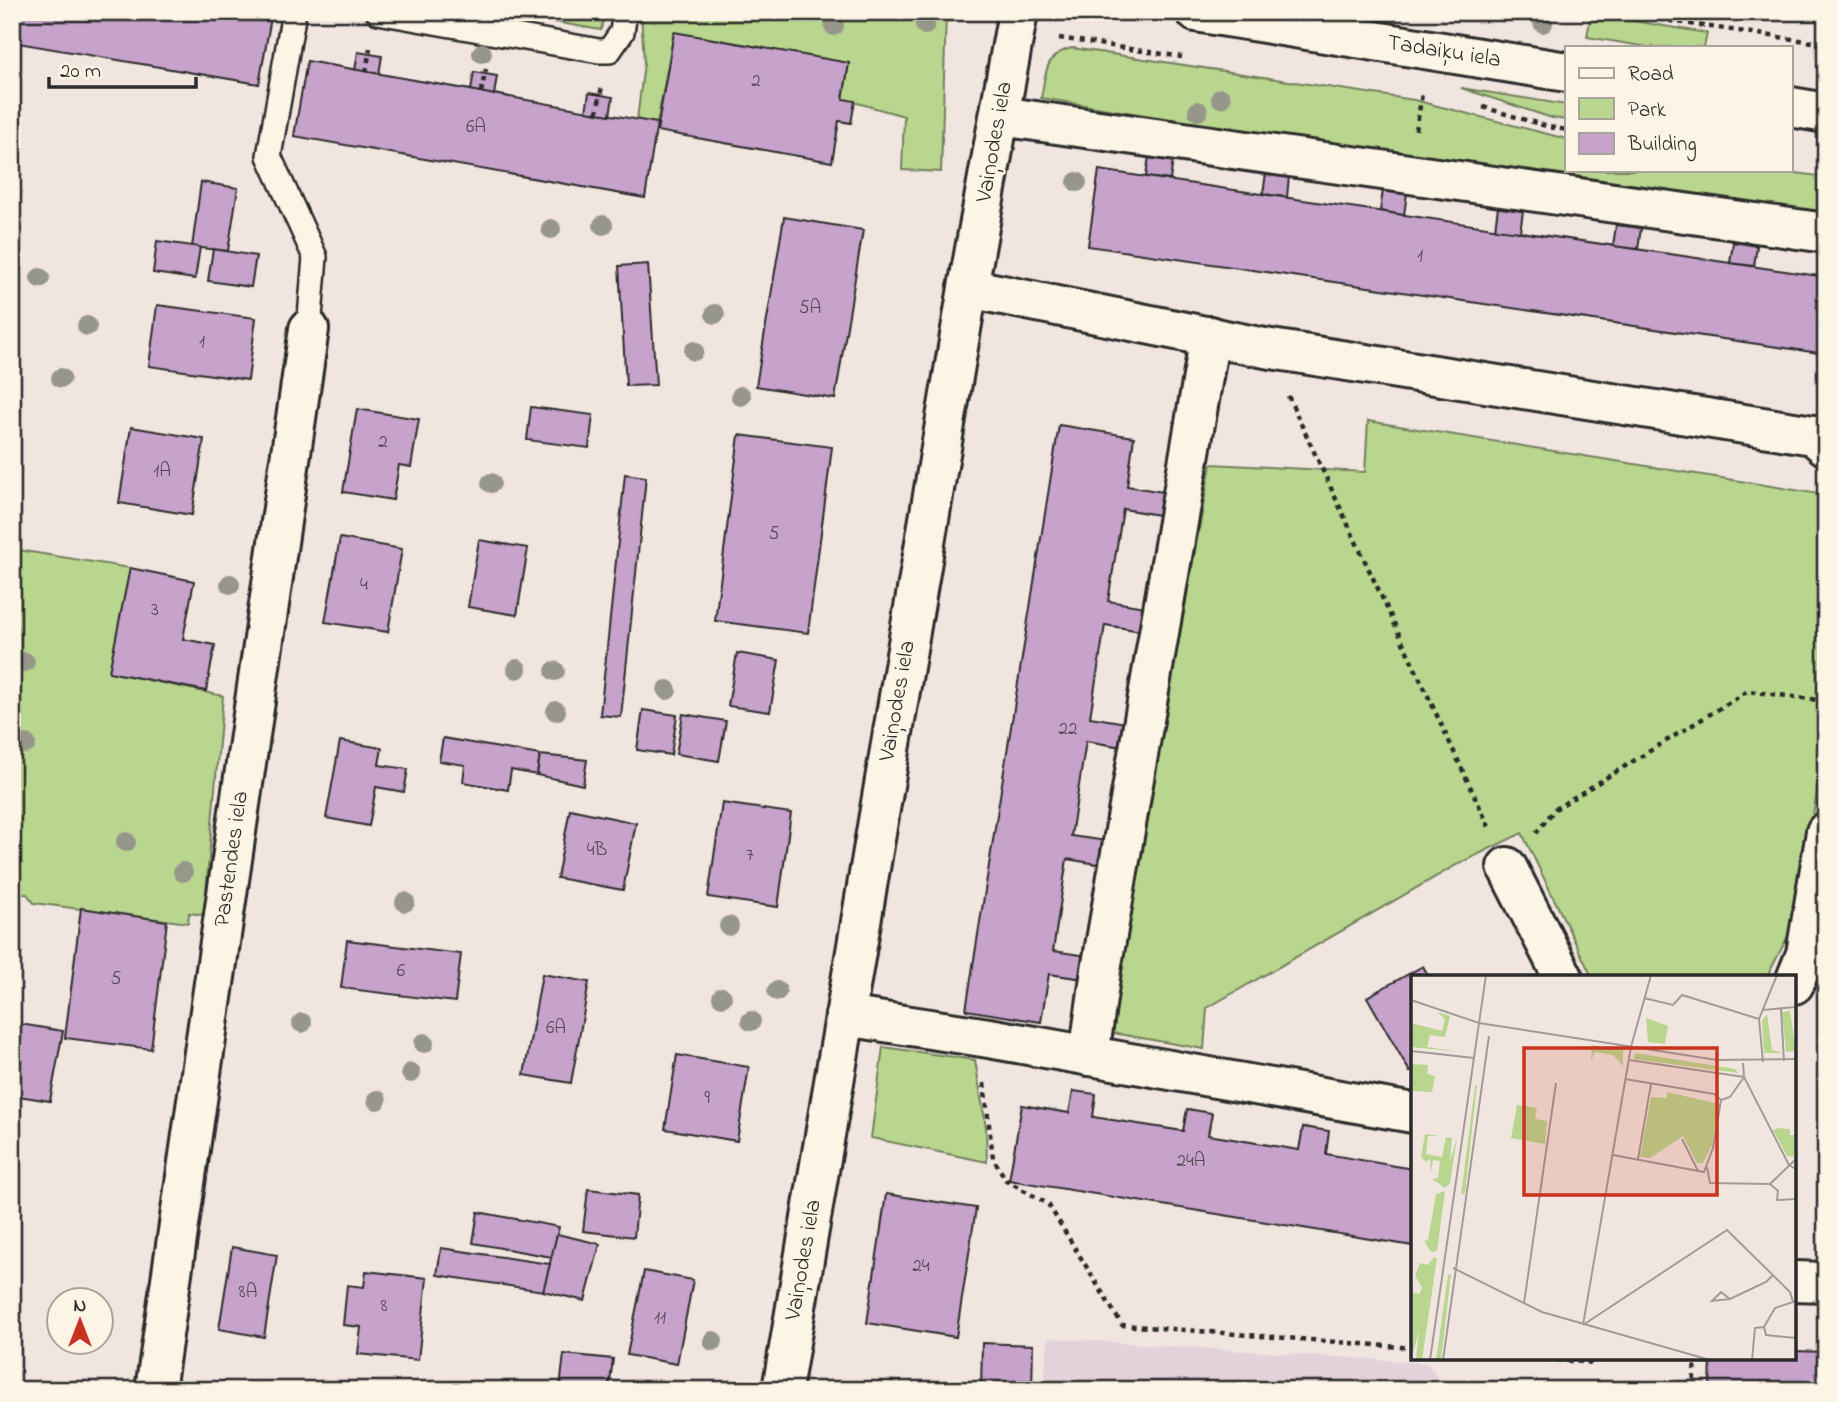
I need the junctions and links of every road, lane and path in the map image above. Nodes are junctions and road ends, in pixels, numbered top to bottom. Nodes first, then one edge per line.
1 (294, 12) edge
2 (378, 12) edge
3 (625, 12) edge
4 (1018, 12) edge
5 (1196, 12) edge
6 (1610, 12) edge
7 (1826, 44) edge
8 (1565, 72) edge
9 (1792, 107) edge
10 (1826, 113) edge
11 (1000, 116) junction
12 (1826, 233) edge
13 (968, 288) junction
14 (309, 329) joint
15 (1210, 336) junction
16 (1265, 348) junction
17 (1826, 446) edge
18 (1826, 701) edge
19 (1826, 832) edge
20 (1507, 867) junction
21 (1562, 975) edge
22 (1796, 979) edge
23 (845, 1016) junction
24 (989, 1038) junction
25 (1089, 1056) junction
26 (1411, 1113) edge
27 (1796, 1282) edge
28 (1826, 1282) edge
29 (1411, 1348) edge
30 (1559, 1360) edge
31 (1599, 1360) edge
32 (1695, 1360) edge
33 (155, 1390) edge
34 (782, 1390) edge
35 (1693, 1390) edge

1 - 14 lane
2 - 3 lane
4 - 11 street, Vaiņodes iela
5 - 8 street, Tadaiķu iela
6 - 7 path
9 - 10 street
11 - 12 street
11 - 13 street, Vaiņodes iela
13 - 15 street
13 - 23 street, Vaiņodes iela
14 - 33 street, Pastendes iela
15 - 16 street
15 - 25 street
16 - 17 street
16 - 20 path
18 - 20 path
19 - 22 street
20 - 21 street
23 - 24 street
23 - 34 street, Vaiņodes iela
24 - 25 street
24 - 29 path
25 - 26 street
27 - 28 street
30 - 31 path
32 - 35 path

